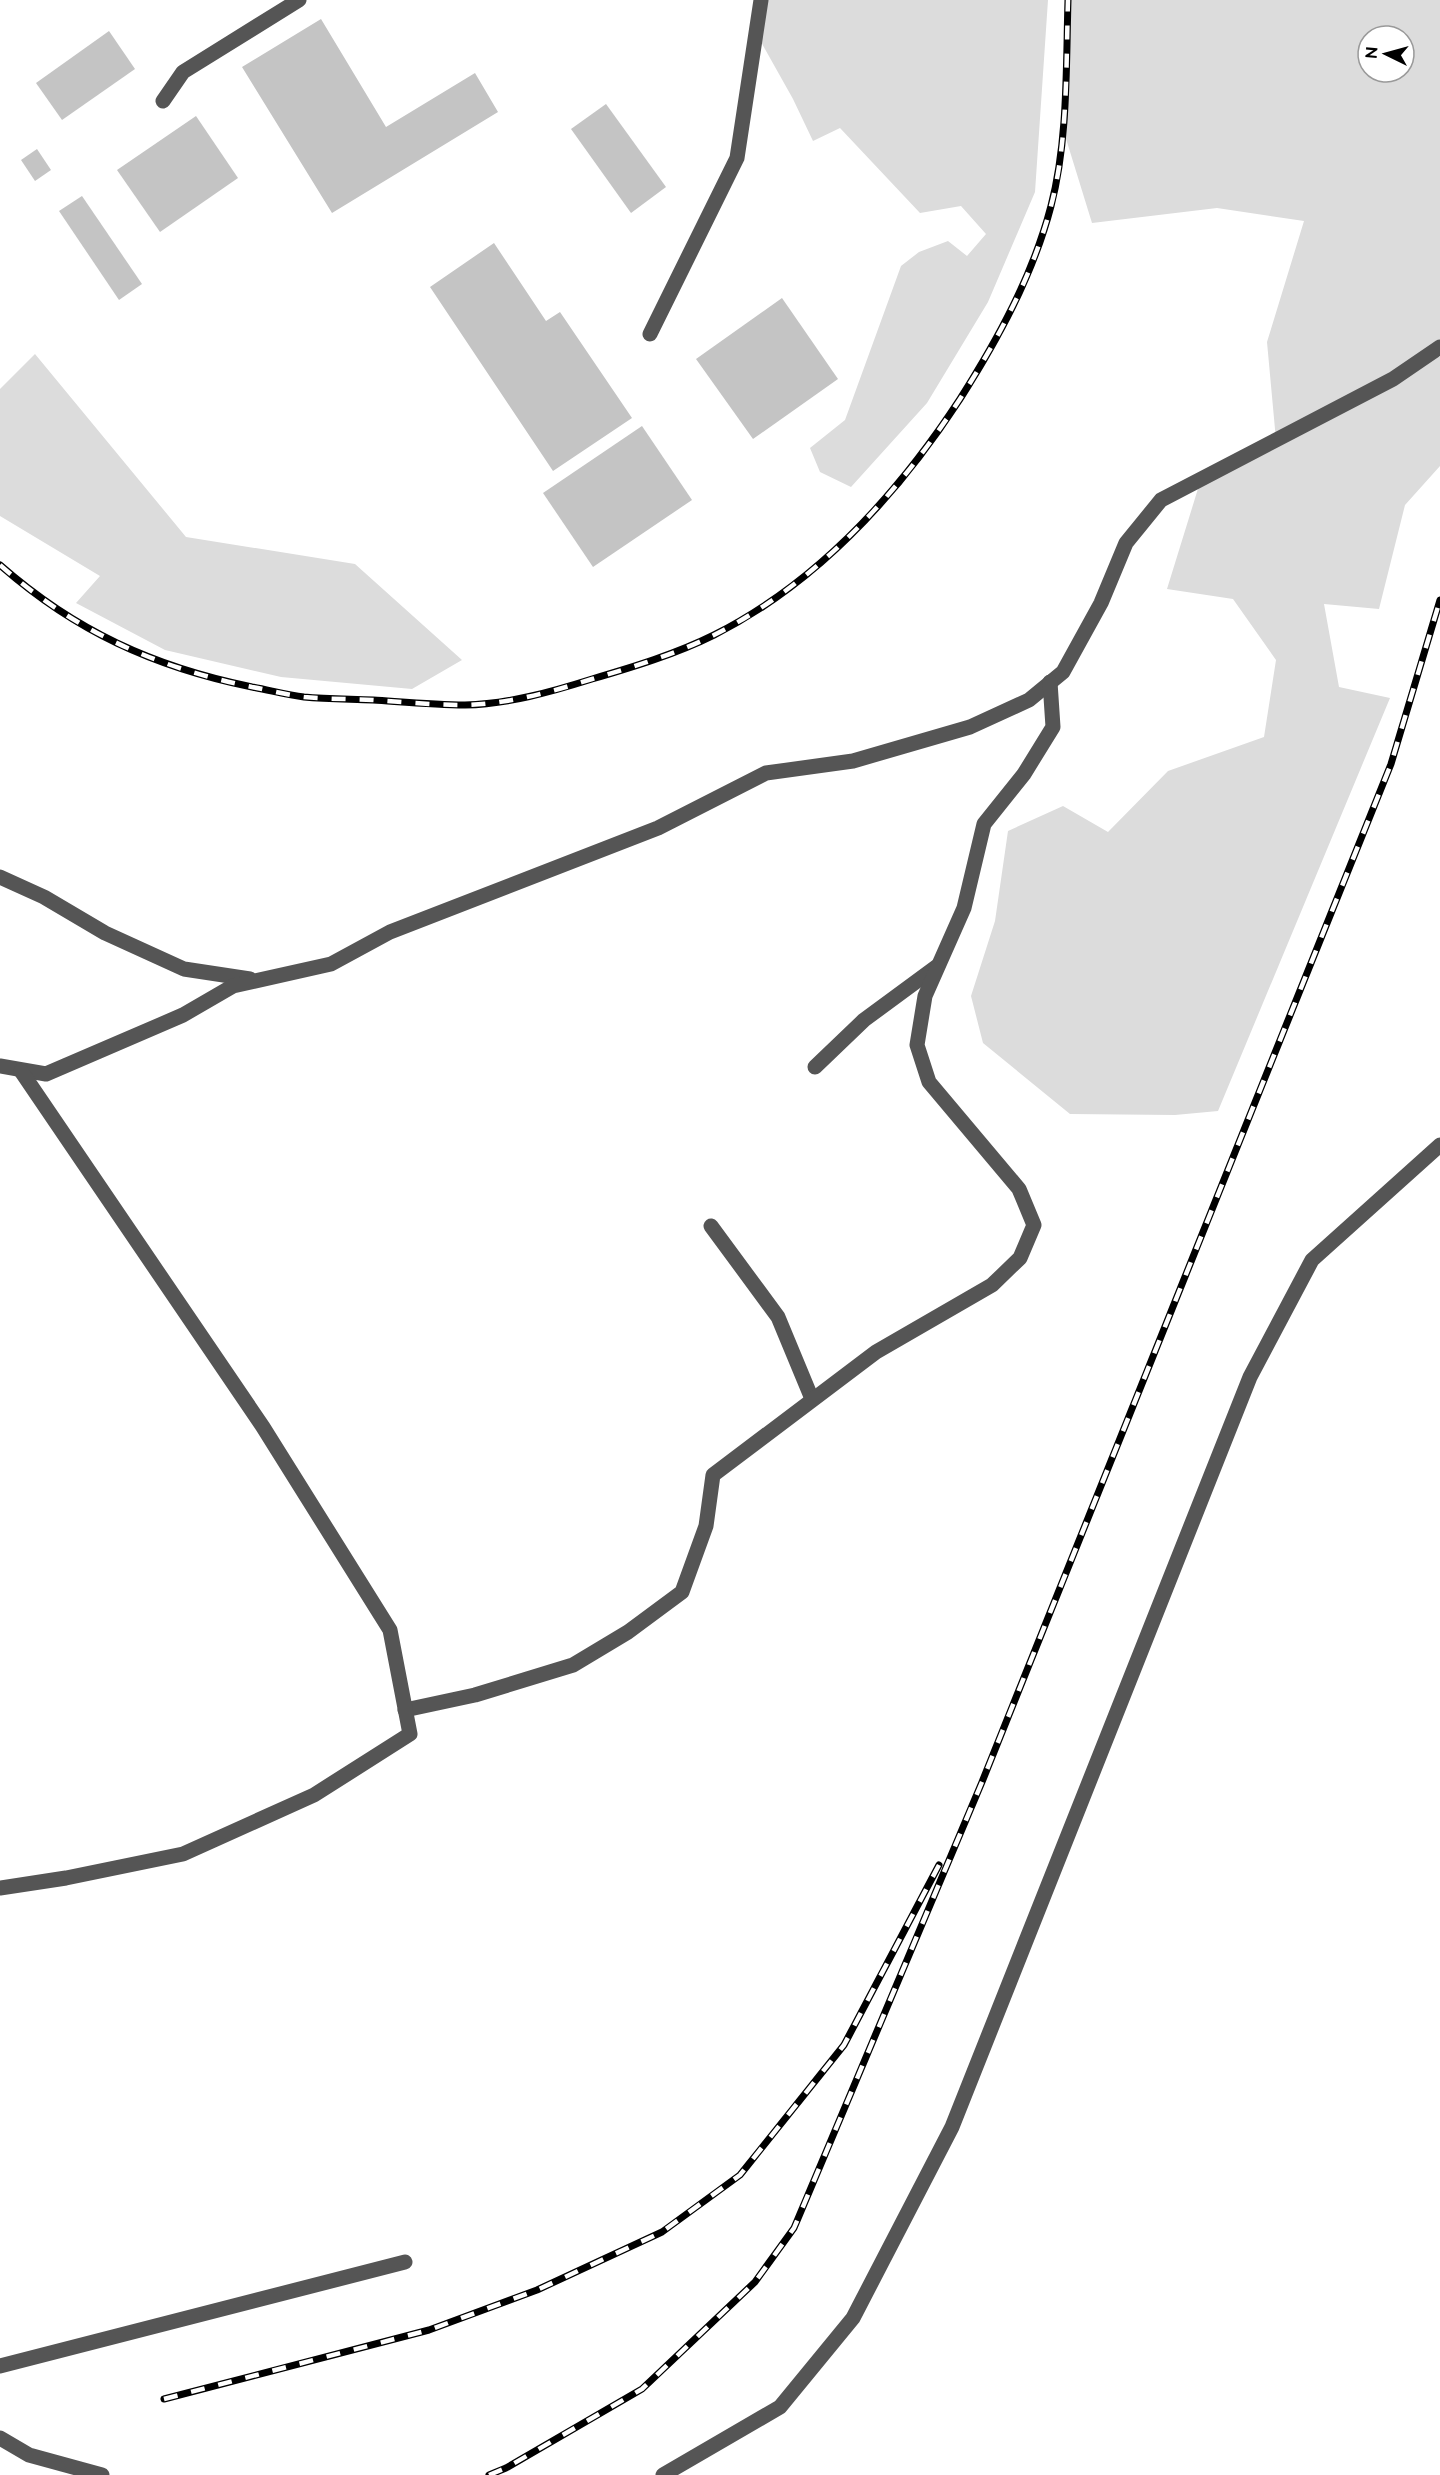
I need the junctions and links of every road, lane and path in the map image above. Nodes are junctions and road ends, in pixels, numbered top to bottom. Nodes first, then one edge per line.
1 (299, 0) edge
2 (761, 0) edge
3 (163, 101) dead end
4 (650, 334) dead end
5 (1440, 347) edge
6 (1050, 682) junction
7 (0, 877) edge
8 (939, 965) junction
9 (258, 980) junction
10 (0, 1066) edge
11 (815, 1067) dead end
12 (21, 1071) junction
13 (1440, 1144) edge
14 (711, 1226) dead end
15 (812, 1399) junction
16 (405, 1710) junction
17 (0, 1888) edge
18 (405, 2262) dead end
19 (0, 2366) edge
20 (0, 2438) edge
21 (102, 2475) edge
22 (663, 2475) edge

1 - 3 street
2 - 4 street
5 - 6 street
6 - 8 street
6 - 9 street
7 - 9 street
8 - 11 street
8 - 15 street
9 - 12 street
10 - 12 street
12 - 16 street
13 - 22 street
14 - 15 street
15 - 16 street
16 - 17 street
18 - 19 street
20 - 21 street

